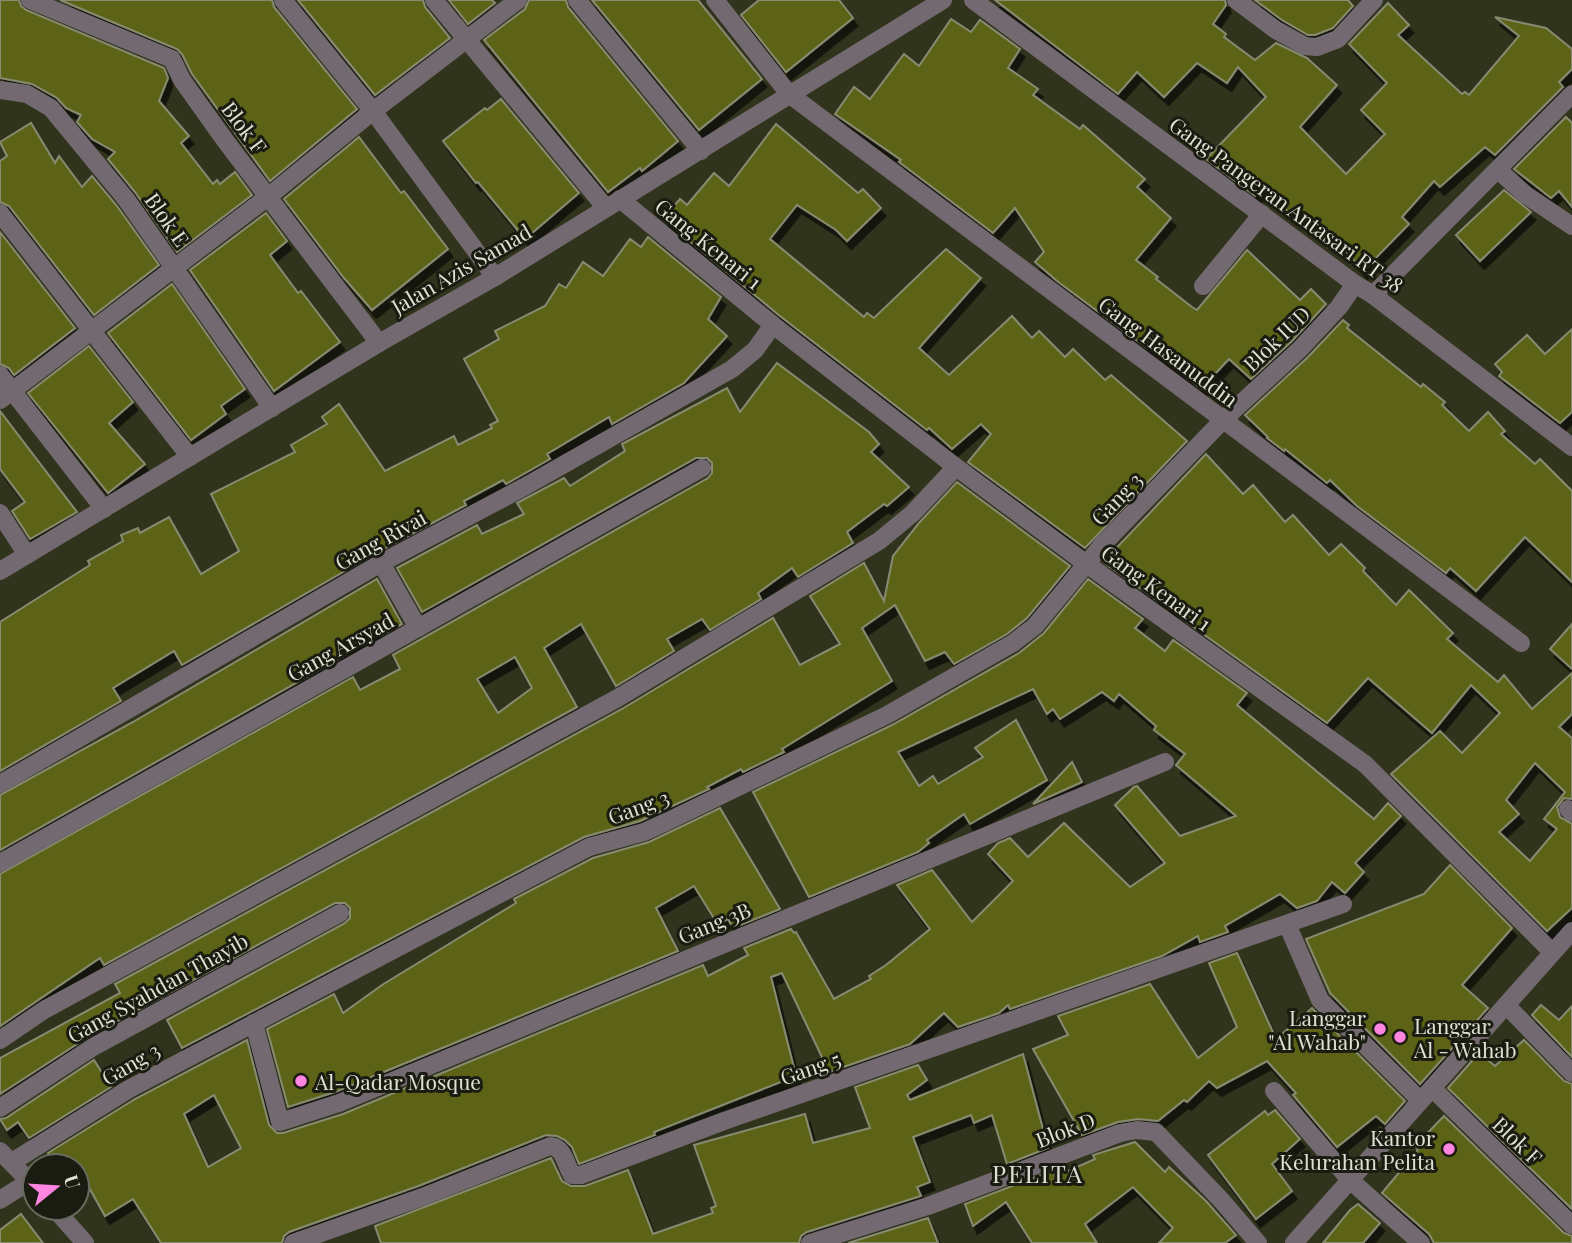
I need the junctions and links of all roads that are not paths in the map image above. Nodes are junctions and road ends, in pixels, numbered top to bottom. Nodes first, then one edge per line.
1 (30, 0) edge
2 (283, 0) edge
3 (434, 0) edge
4 (518, 0) edge
5 (577, 0) edge
6 (715, 0) edge
7 (943, 0) edge
8 (973, 0) edge
9 (1236, 0) edge
10 (1374, 0) edge
11 (919, 6) edge
12 (467, 39) junction
13 (0, 90) edge
14 (789, 94) junction
15 (1572, 94) edge
16 (373, 111) junction
17 (701, 151) junction
18 (1498, 170) junction
19 (269, 196) junction
20 (613, 204) junction
21 (0, 213) edge
22 (1262, 214) junction
23 (1572, 226) edge
24 (174, 268) junction
25 (495, 277) junction
26 (1355, 284) junction
27 (1203, 286) dead end
28 (1373, 295) junction
29 (774, 325) junction
30 (92, 330) junction
31 (379, 343) junction
32 (0, 375) edge
33 (6, 396) edge
34 (271, 408) junction
35 (1223, 420) junction
36 (1572, 447) edge
37 (190, 457) junction
38 (956, 467) junction
39 (702, 468) dead end
40 (104, 509) junction
41 (0, 513) edge
42 (27, 555) junction
43 (380, 563) junction
44 (1087, 565) junction
45 (0, 571) edge
46 (418, 628) junction
47 (1521, 643) dead end
48 (1165, 762) dead end
49 (0, 784) edge
50 (0, 863) edge
51 (1343, 904) dead end
52 (340, 913) dead end
53 (1286, 924) junction
54 (1572, 931) edge
55 (1552, 952) junction
56 (1506, 1006) junction
57 (254, 1023) junction
58 (0, 1040) edge
59 (1572, 1073) edge
60 (1274, 1091) dead end
61 (1426, 1094) junction
62 (0, 1108) edge
63 (6, 1156) edge
64 (21, 1172) edge
65 (1350, 1180) junction
66 (21, 1190) edge
67 (0, 1200) edge
68 (66, 1222) edge
69 (1572, 1225) edge
70 (85, 1243) edge
71 (293, 1243) edge
72 (810, 1243) edge
73 (1258, 1243) edge
74 (1294, 1243) edge
75 (1421, 1243) edge

1 - 19 street, Blok F
2 - 16 street
3 - 12 street, Gang Kenari 1
4 - 12 street
5 - 17 street
6 - 14 street, Gang Hasanuddin
7 - 11 street, Jalan Azis Samad
8 - 22 street, Gang Pangeran Antasari RT 38
9 - 10 street
11 - 14 street, Jalan Azis Samad
12 - 16 street
12 - 20 street, Gang Kenari 1
13 - 24 street, Blok E
14 - 17 street, Jalan Azis Samad
14 - 35 street, Gang Hasanuddin
15 - 18 street
16 - 19 street
16 - 25 street
17 - 20 street, Jalan Azis Samad
18 - 23 street
18 - 28 street
19 - 24 street
19 - 31 street, Blok F
20 - 25 street, Jalan Azis Samad
20 - 29 street, Gang Kenari 1
21 - 30 street
22 - 26 street, Gang Pangeran Antasari RT 38
22 - 27 street
24 - 30 street
24 - 34 street, Blok E
25 - 31 street, Jalan Azis Samad
26 - 28 street, Gang Pangeran Antasari RT 38
26 - 35 street, Blok IUD
28 - 36 street, Gang Pangeran Antasari RT 38
29 - 38 street, Gang Kenari 1
29 - 43 street, Gang Rivai
30 - 33 street
30 - 37 street
31 - 34 street, Jalan Azis Samad
32 - 33 street
33 - 40 street
34 - 37 street, Jalan Azis Samad
35 - 44 street, Gang 3
35 - 47 street, Gang Hasanuddin
37 - 40 street, Jalan Azis Samad
38 - 44 street, Gang Kenari 1
38 - 58 street
39 - 46 street, Gang Arsyad
40 - 42 street, Jalan Azis Samad
41 - 42 street
42 - 45 street, Jalan Azis Samad
43 - 46 street
43 - 49 street, Gang Rivai
44 - 55 street, Gang Kenari 1
44 - 57 street, Gang 3
46 - 50 street, Gang Arsyad
48 - 57 street, Gang 3B
51 - 53 street, Gang 5
52 - 62 street, Gang Syahdan Thayib
53 - 61 street, Blok F
53 - 71 street, Gang 5
54 - 55 street
55 - 56 street
56 - 59 street
56 - 61 street
57 - 63 street, Gang 3
60 - 65 street
61 - 65 street
61 - 69 street, Blok F
63 - 64 street
65 - 74 street
65 - 75 street
66 - 67 street
68 - 70 street
72 - 73 street, Blok D

